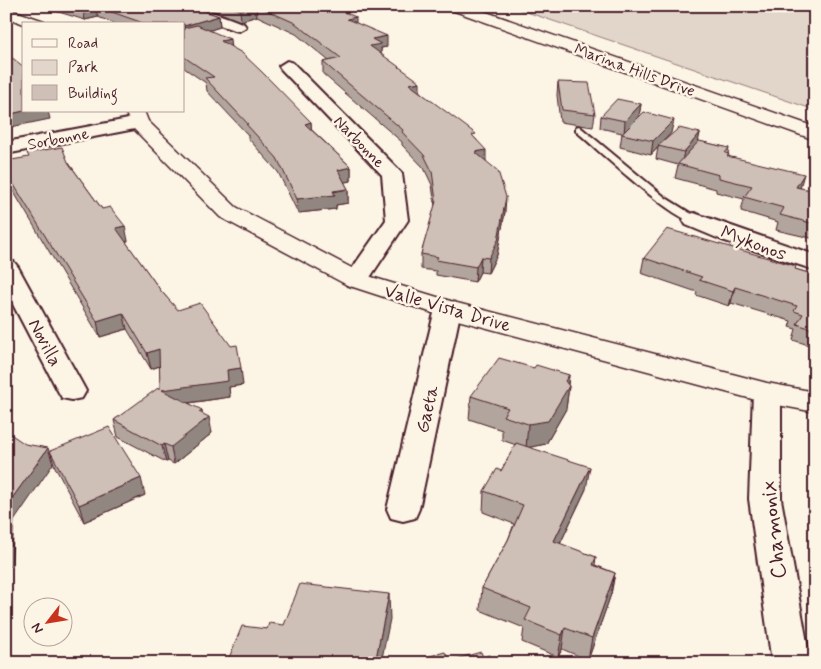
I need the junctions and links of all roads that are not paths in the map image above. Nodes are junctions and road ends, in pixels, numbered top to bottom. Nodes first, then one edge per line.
1 (179, 6) edge
2 (454, 6) edge
3 (484, 6) edge
4 (6, 12) edge
5 (33, 22) edge
6 (239, 27) dead end
7 (287, 66) dead end
8 (137, 117) edge
9 (815, 119) edge
10 (579, 130) dead end
11 (815, 134) edge
12 (6, 148) edge
13 (694, 220) joint
14 (815, 263) edge
15 (6, 267) edge
16 (356, 280) junction
17 (448, 309) junction
18 (72, 391) dead end
19 (767, 394) junction
20 (815, 402) edge
21 (403, 510) dead end
22 (798, 663) edge

1 - 6 street
2 - 11 street, Marina Hills Drive
3 - 9 street, Marina Hills Drive
4 - 5 street
7 - 16 street, Narbonne
8 - 12 street, Sorbonne
8 - 16 street, Valle Vista Drive
10 - 13 lane
13 - 14 street, Mykonos
15 - 18 street, Novilla
16 - 17 street, Valle Vista Drive
17 - 19 street, Valle Vista Drive
17 - 21 street, Gaeta
19 - 20 street, Valle Vista Drive
19 - 22 street, Chamonix

